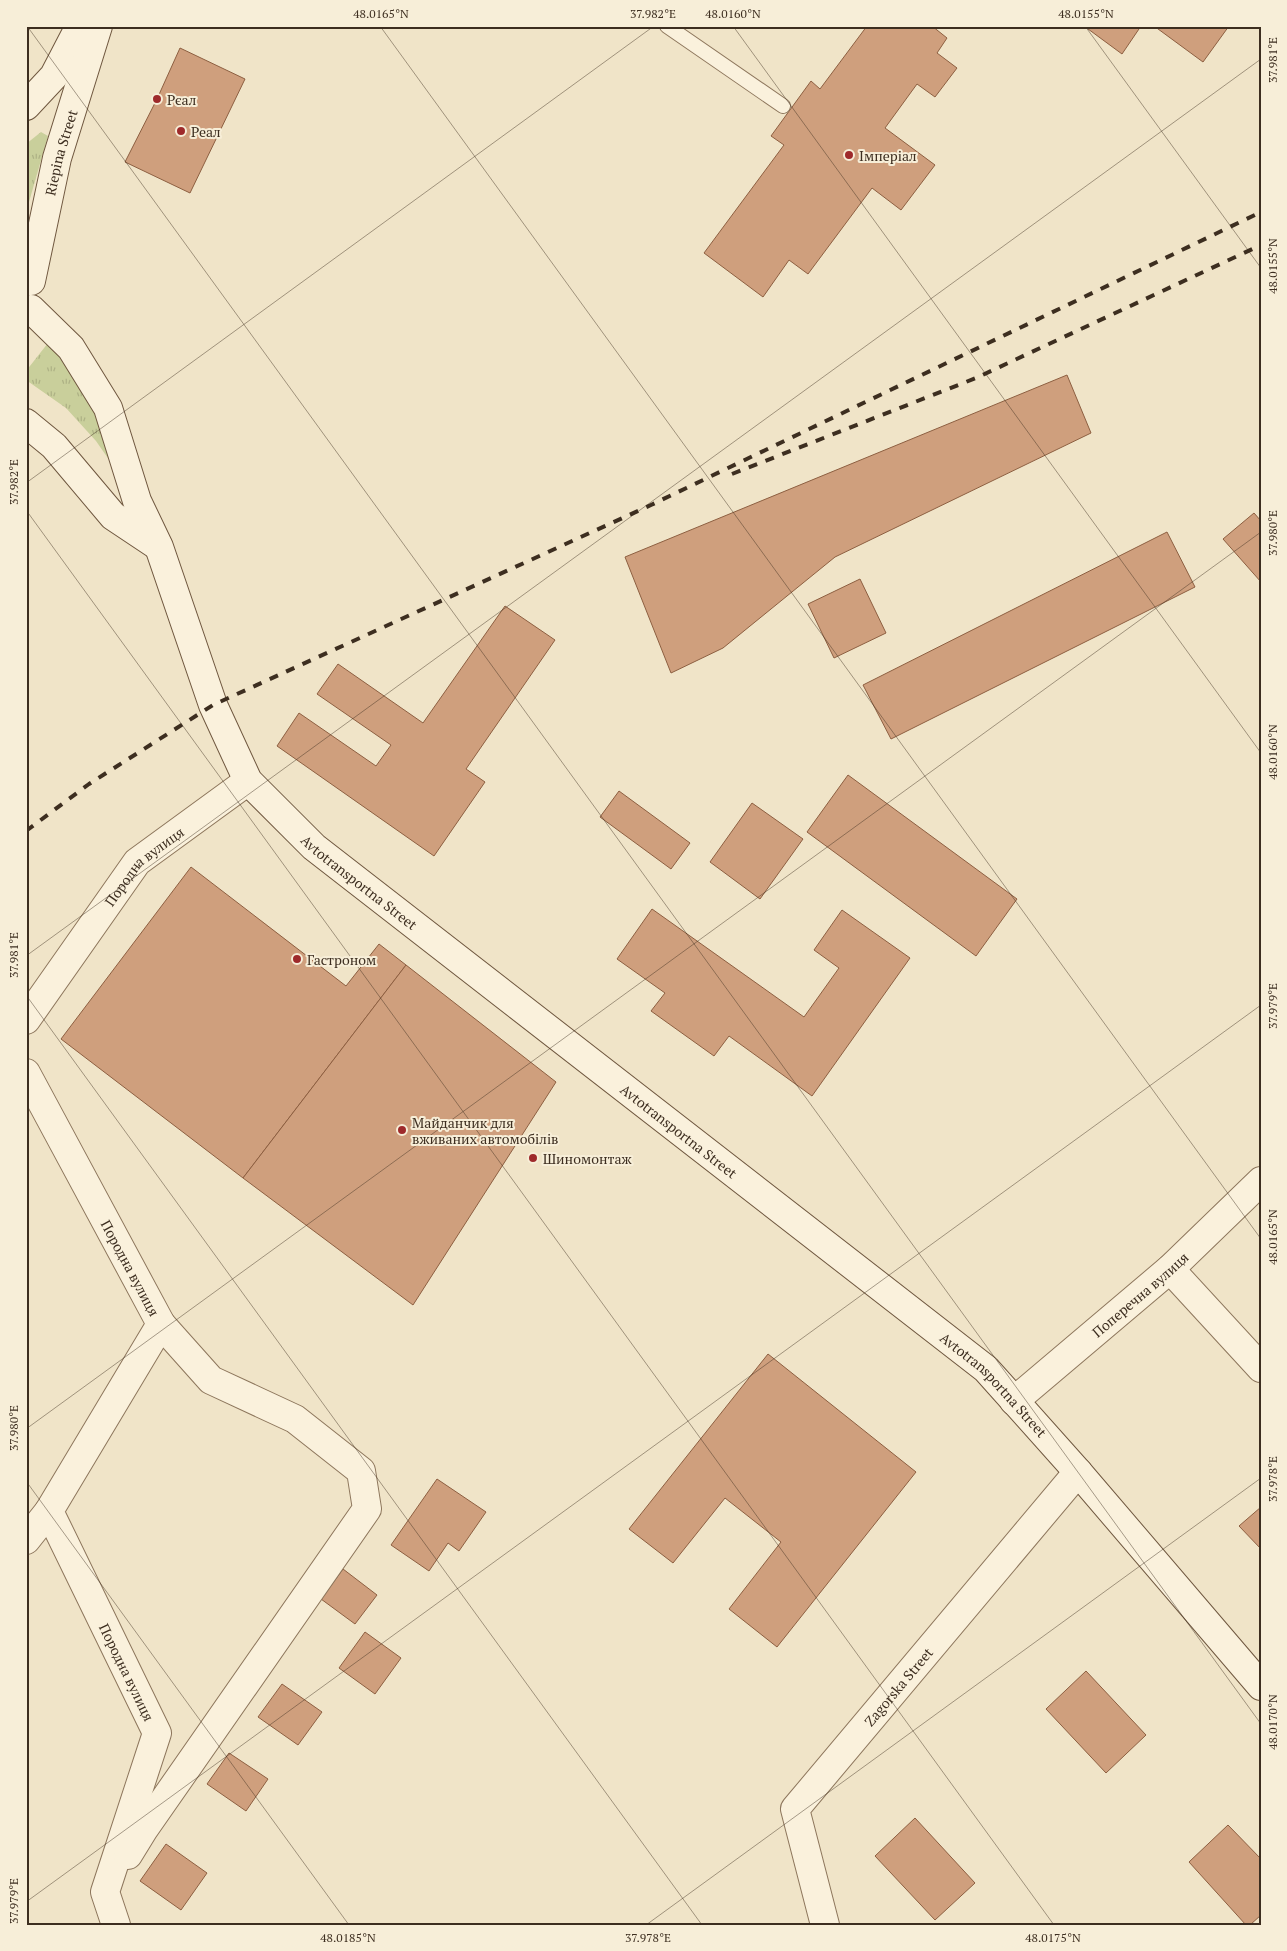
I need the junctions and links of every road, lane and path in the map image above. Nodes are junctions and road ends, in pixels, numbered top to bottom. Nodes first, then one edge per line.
1 (80, 26) edge
2 (98, 26) edge
3 (667, 26) edge
4 (26, 106) edge
5 (783, 106) dead end
6 (29, 274) edge
7 (29, 314) edge
8 (26, 423) edge
9 (160, 547) junction
10 (248, 781) junction
11 (26, 1020) edge
12 (26, 1073) edge
13 (1261, 1181) edge
14 (1170, 1268) junction
15 (161, 1324) junction
16 (1261, 1368) edge
17 (1014, 1401) junction
18 (1078, 1472) junction
19 (49, 1511) junction
20 (26, 1540) edge
21 (1261, 1686) edge
22 (105, 1892) junction
23 (116, 1925) edge
24 (824, 1925) edge

1 - 4 street
2 - 6 street, Riepina Street
3 - 5 lane
6 - 7 street, Riepina Street
7 - 9 street, Avtotransportna Street
8 - 9 street
9 - 10 street, Avtotransportna Street
10 - 11 street, Породна вулиця
10 - 17 street, Avtotransportna Street
12 - 15 street, Породна вулиця
13 - 14 street, Поперечна вулиця
14 - 16 street
14 - 17 street, Поперечна вулиця
15 - 19 street, Породна вулиця
15 - 22 street
17 - 18 street, Avtotransportna Street
18 - 21 street, Avtotransportna Street
18 - 24 street, Zagorska Street
19 - 20 street, Породна вулиця
19 - 22 street, Породна вулиця
22 - 23 street

